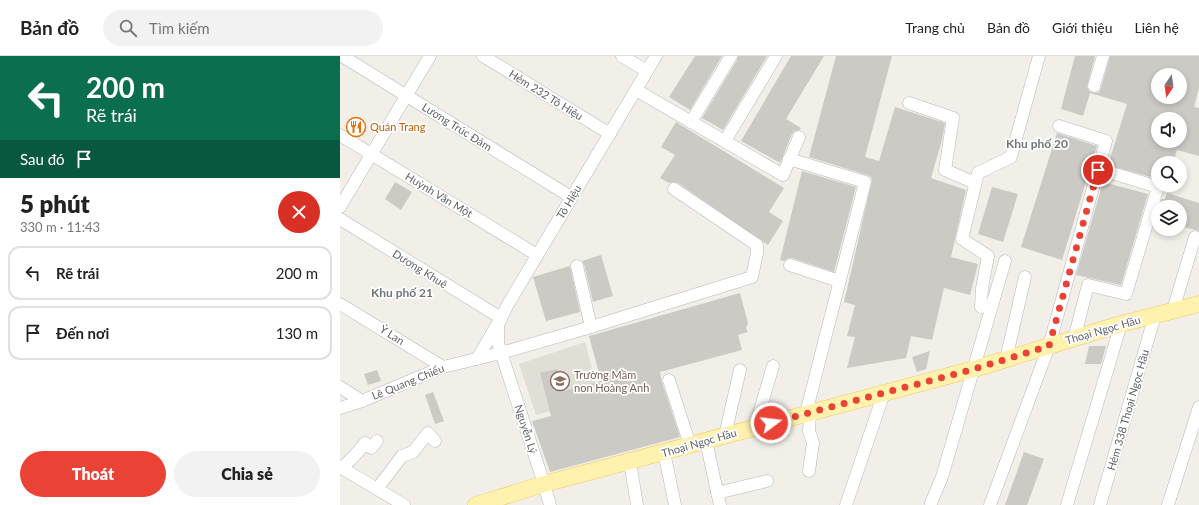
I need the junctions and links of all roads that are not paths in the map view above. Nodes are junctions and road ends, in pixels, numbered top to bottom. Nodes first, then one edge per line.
1 (342, 56) edge
2 (430, 56) edge
3 (483, 56) edge
4 (622, 56) edge
5 (656, 56) edge
6 (731, 56) edge
7 (776, 56) edge
8 (1039, 56) edge
9 (1103, 56) edge
10 (647, 71) junction
11 (1094, 86) dead end
12 (636, 90) junction
13 (406, 95) junction
14 (909, 103) dead end
15 (691, 122) junction
16 (1059, 126) dead end
17 (610, 134) junction
18 (340, 135) edge
19 (799, 137) dead end
20 (725, 141) junction
21 (371, 154) junction
22 (789, 159) junction
23 (1112, 173) dead end
24 (975, 183) junction
25 (674, 189) dead end
26 (571, 197) junction
27 (340, 207) edge
28 (340, 219) edge
29 (1194, 236) dead end
30 (537, 255) junction
31 (1005, 261) dead end
32 (790, 265) dead end
33 (576, 266) dead end
34 (1025, 277) dead end
35 (839, 281) junction
36 (340, 304) edge
37 (1199, 304) edge
38 (981, 307) dead end
39 (1173, 310) junction
40 (1155, 315) junction
41 (501, 318) junction
42 (1121, 324) junction
43 (591, 327) junction
44 (1074, 339) junction
45 (1049, 346) junction
46 (501, 352) junction
47 (477, 359) junction
48 (1006, 359) junction
49 (772, 366) dead end
50 (443, 367) junction
51 (974, 369) junction
52 (740, 370) dead end
53 (669, 380) dead end
54 (340, 388) edge
55 (884, 393) junction
56 (362, 401) junction
57 (1199, 407) edge
58 (340, 408) edge
59 (808, 413) junction
60 (755, 427) junction
61 (725, 435) junction
62 (377, 441) dead end
63 (436, 441) dead end
64 (706, 441) junction
65 (690, 445) junction
66 (664, 452) junction
67 (630, 462) junction
68 (341, 468) edge
69 (809, 471) dead end
70 (767, 481) dead end
71 (540, 482) junction
72 (377, 488) junction
73 (717, 493) junction
74 (931, 503) dead end
75 (404, 505) edge
76 (476, 505) edge
77 (550, 505) edge
78 (637, 505) edge
79 (675, 505) edge
80 (720, 505) edge
81 (846, 505) edge
82 (990, 505) edge
83 (1067, 505) edge
84 (1100, 505) edge
85 (1168, 505) edge

1 - 13 street, Lương Trúc Đàm
2 - 13 street
3 - 17 street, Hẻm 232 Tô Hiệu
4 - 10 street
5 - 10 street, Tô Hiệu
6 - 15 street
7 - 20 street
8 - 24 street
9 - 11 street
10 - 12 street, Tô Hiệu
12 - 15 street
12 - 17 street, Tô Hiệu
13 - 21 street
13 - 26 street, Lương Trúc Đàm
14 - 24 street
15 - 20 street
16 - 45 street
17 - 26 street, Tô Hiệu
18 - 21 street, Huỳnh Văn Một
19 - 22 street
20 - 22 street
21 - 27 street
21 - 30 street, Huỳnh Văn Một
22 - 35 street
23 - 44 street
24 - 38 street
25 - 43 street, Lê Quang Chiểu
26 - 30 street, Tô Hiệu
28 - 41 street, Dương Khuê
29 - 39 street
30 - 41 street, Tô Hiệu
31 - 51 street
32 - 35 street
33 - 43 street
34 - 48 street
35 - 59 street
36 - 50 street, Ỷ Lan
37 - 39 main road, Thoại Ngọc Hầu
39 - 40 main road, Thoại Ngọc Hầu
40 - 42 main road, Thoại Ngọc Hầu
40 - 84 street, Hẻm 338 Thoại Ngọc Hầu
41 - 46 street, Tô Hiệu
41 - 47 street
42 - 44 main road, Thoại Ngọc Hầu
42 - 83 street
43 - 46 street, Lê Quang Chiểu
44 - 45 main road, Thoại Ngọc Hầu
45 - 48 main road, Thoại Ngọc Hầu
45 - 82 street
46 - 47 street, Lê Quang Chiểu
46 - 71 street, Nguyễn Lý
47 - 50 street, Lê Quang Chiểu
48 - 51 main road, Thoại Ngọc Hầu
49 - 60 street
50 - 56 street, Lê Quang Chiểu
51 - 55 main road, Thoại Ngọc Hầu
51 - 74 street
52 - 61 street
53 - 65 street
54 - 56 street
55 - 59 main road, Thoại Ngọc Hầu
55 - 81 street
56 - 58 street, Lê Quang Chiểu
57 - 85 street
59 - 60 main road, Thoại Ngọc Hầu
59 - 69 street
60 - 61 main road, Thoại Ngọc Hầu
61 - 64 main road, Thoại Ngọc Hầu
62 - 68 street
63 - 72 street
64 - 65 main road, Thoại Ngọc Hầu
64 - 73 street
65 - 66 main road, Thoại Ngọc Hầu
66 - 67 main road, Thoại Ngọc Hầu
66 - 79 street
67 - 71 main road, Thoại Ngọc Hầu
67 - 78 street
68 - 72 street
70 - 73 street
71 - 76 main road, Thoại Ngọc Hầu
71 - 77 street, Nguyễn Lý
72 - 75 street
73 - 80 street

